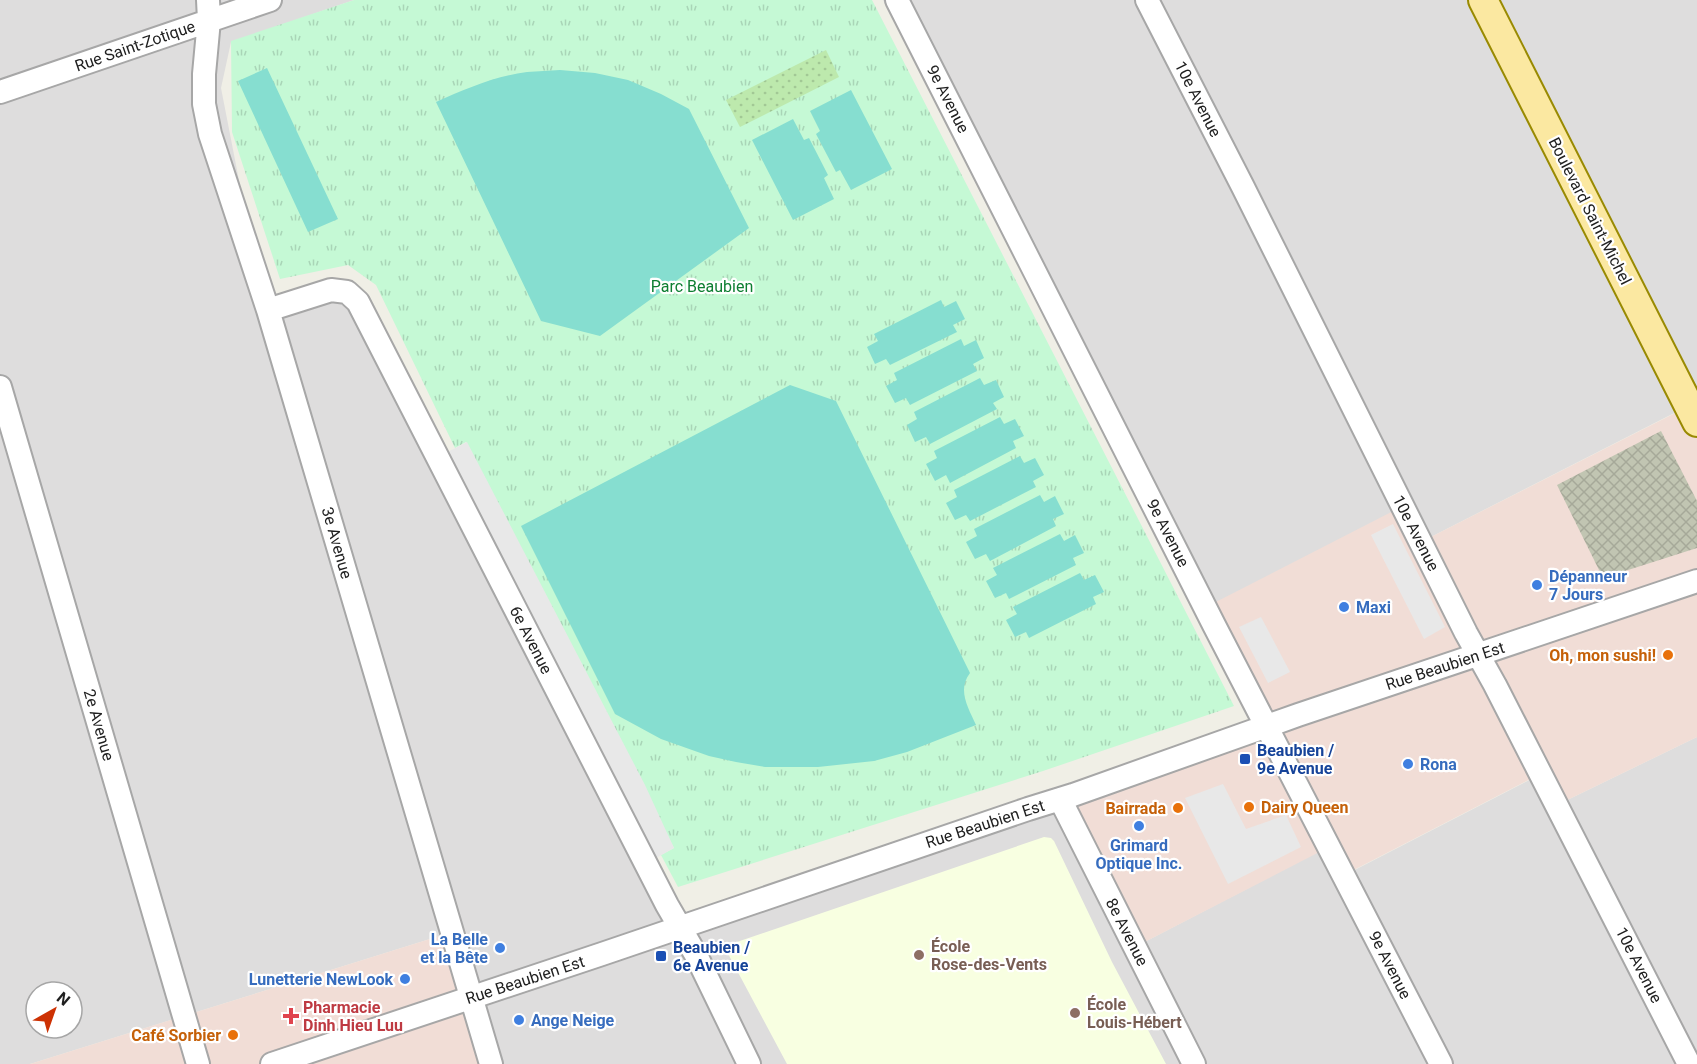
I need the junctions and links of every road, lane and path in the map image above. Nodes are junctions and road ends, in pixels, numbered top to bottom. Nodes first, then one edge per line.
1 (270, 0) edge
2 (897, 0) edge
3 (1148, 0) edge
4 (1483, 0) edge
5 (208, 10) edge
6 (0, 92) edge
7 (268, 310) junction
8 (0, 387) edge
9 (1697, 422) edge
10 (1697, 581) edge
11 (1478, 655) junction
12 (1267, 726) junction
13 (1060, 800) junction
14 (680, 927) junction
15 (471, 998) junction
16 (198, 1064) edge
17 (272, 1064) edge
18 (491, 1064) edge
19 (749, 1064) edge
20 (1194, 1064) edge
21 (1441, 1064) edge
22 (1689, 1064) edge

1 - 5 street, Rue Saint-Zotique
2 - 12 street, 9e Avenue
3 - 11 street, 10e Avenue
4 - 9 main road, Boulevard Saint-Michel
5 - 6 street, Rue Saint-Zotique
5 - 7 street, 3e Avenue
7 - 14 street, 6e Avenue
7 - 15 street, 3e Avenue
8 - 16 street, 2e Avenue
10 - 11 street, Rue Beaubien Est
11 - 12 street, Rue Beaubien Est
11 - 22 street, 10e Avenue
12 - 13 street, Rue Beaubien Est
12 - 21 street, 9e Avenue
13 - 14 street, Rue Beaubien Est
13 - 20 street, 8e Avenue
14 - 15 street, Rue Beaubien Est
14 - 19 street, 6e Avenue
15 - 17 street, Rue Beaubien Est
15 - 18 street, 3e Avenue

